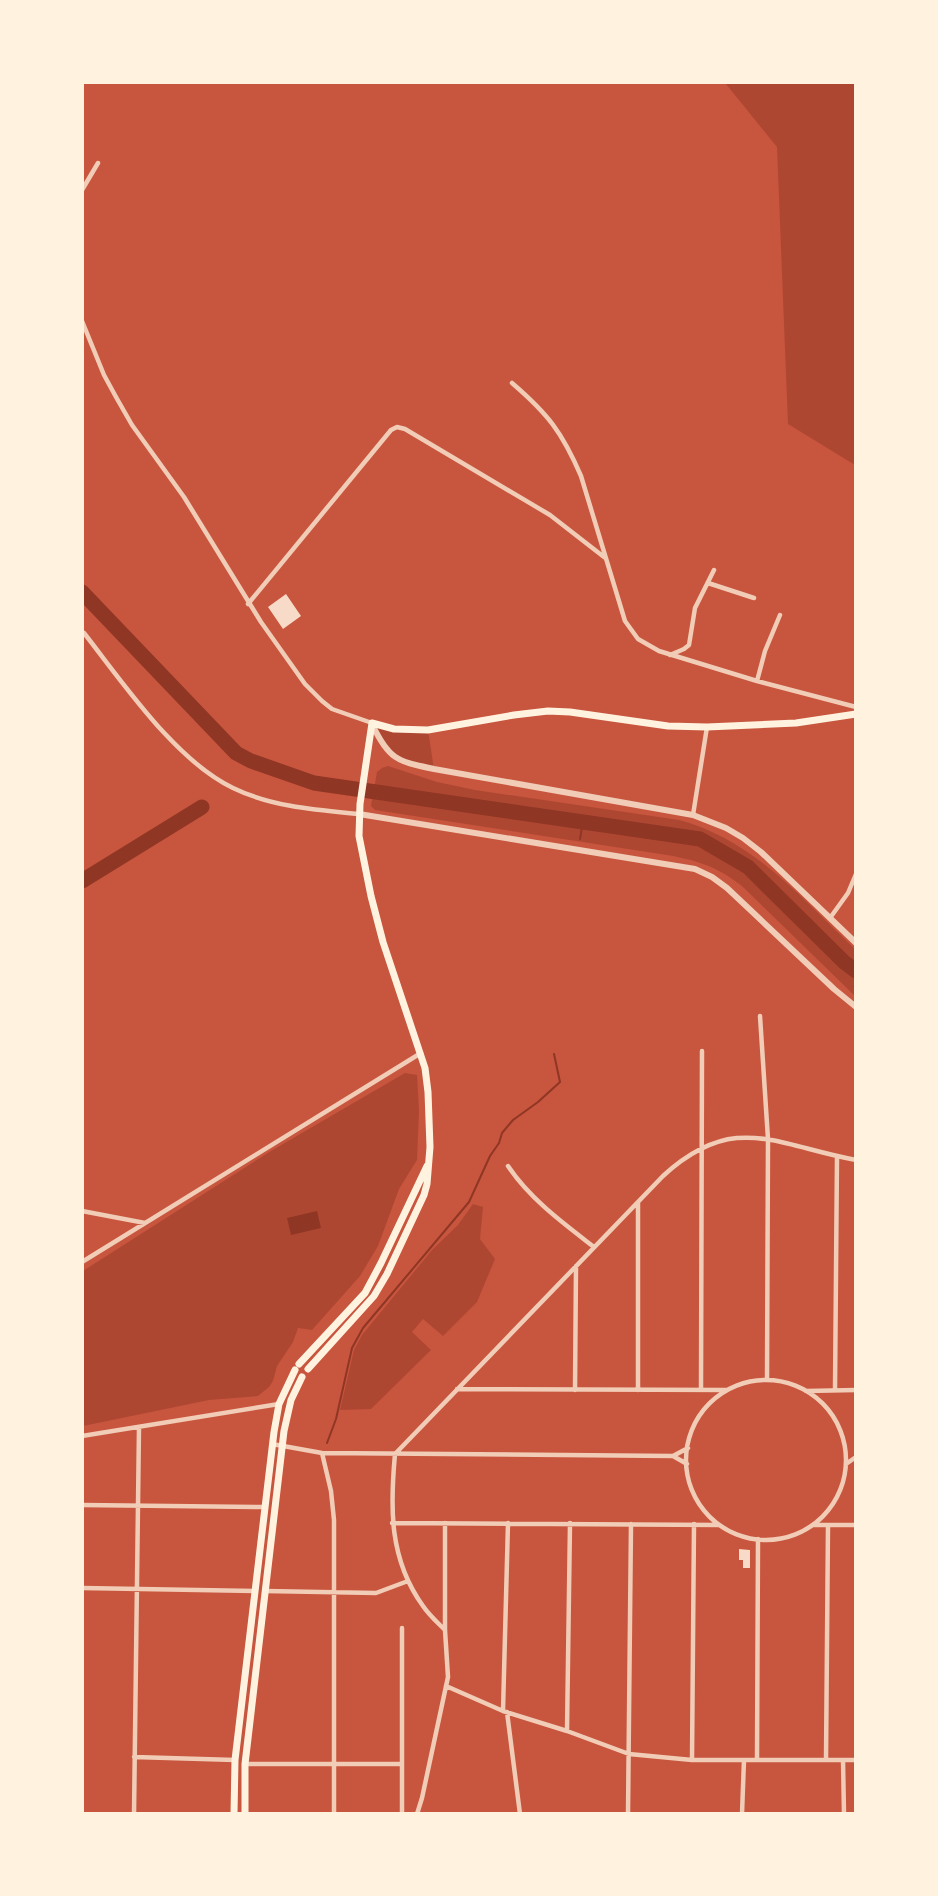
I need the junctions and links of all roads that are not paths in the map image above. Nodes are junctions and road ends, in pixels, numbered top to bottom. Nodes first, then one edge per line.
1 (98, 163) dead end
2 (82, 190) edge
3 (82, 321) edge
4 (512, 383) dead end
5 (605, 558) junction
6 (714, 570) dead end
7 (708, 583) junction
8 (754, 598) dead end
9 (248, 604) junction
10 (780, 615) dead end
11 (84, 633) edge
12 (670, 654) junction
13 (757, 681) junction
14 (855, 707) edge
15 (855, 714) edge
16 (372, 723) junction
17 (706, 727) junction
18 (359, 814) junction
19 (693, 815) junction
20 (855, 874) edge
21 (830, 918) junction
22 (855, 943) edge
23 (855, 1007) edge
24 (760, 1016) dead end
25 (702, 1051) dead end
26 (421, 1053) junction
27 (768, 1139) junction
28 (702, 1147) junction
29 (837, 1156) junction
30 (855, 1160) edge
31 (429, 1161) junction
32 (508, 1166) dead end
33 (638, 1202) junction
34 (82, 1211) edge
35 (145, 1223) junction
36 (594, 1247) junction
37 (82, 1262) edge
38 (576, 1266) junction
39 (297, 1367) junction
40 (308, 1369) junction
41 (302, 1377) junction
42 (767, 1380) junction
43 (457, 1389) junction
44 (575, 1390) junction
45 (638, 1390) junction
46 (701, 1390) junction
47 (727, 1390) junction
48 (806, 1390) junction
49 (835, 1390) junction
50 (855, 1390) edge
51 (279, 1404) junction
52 (139, 1427) junction
53 (82, 1436) edge
54 (272, 1444) junction
55 (282, 1446) junction
56 (688, 1448) junction
57 (846, 1450) junction
58 (322, 1453) junction
59 (395, 1454) junction
60 (673, 1456) junction
61 (855, 1457) edge
62 (687, 1464) junction
63 (846, 1464) junction
64 (82, 1505) edge
65 (138, 1505) junction
66 (265, 1507) junction
67 (392, 1522) junction
68 (445, 1523) junction
69 (508, 1523) junction
70 (570, 1523) junction
71 (632, 1524) junction
72 (694, 1524) junction
73 (720, 1525) junction
74 (813, 1525) junction
75 (828, 1525) junction
76 (855, 1525) edge
77 (758, 1539) junction
78 (408, 1581) junction
79 (82, 1588) edge
80 (136, 1589) junction
81 (255, 1591) junction
82 (265, 1591) junction
83 (334, 1593) junction
84 (402, 1628) dead end
85 (445, 1630) junction
86 (446, 1686) junction
87 (505, 1712) junction
88 (567, 1731) junction
89 (629, 1754) junction
90 (134, 1757) junction
91 (236, 1760) junction
92 (692, 1760) junction
93 (744, 1760) junction
94 (757, 1760) junction
95 (826, 1760) junction
96 (843, 1760) junction
97 (855, 1760) edge
98 (245, 1764) junction
99 (334, 1764) junction
100 (402, 1764) junction
101 (134, 1814) edge
102 (234, 1814) edge
103 (245, 1814) edge
104 (334, 1814) edge
105 (402, 1814) edge
106 (417, 1814) edge
107 (520, 1814) edge
108 (628, 1814) edge
109 (742, 1814) edge
110 (844, 1814) edge

1 - 2 street
3 - 9 street
4 - 5 street
5 - 9 street
5 - 12 street
6 - 7 street
7 - 8 street
7 - 12 street
9 - 16 street
10 - 13 street
11 - 18 street
12 - 13 street
13 - 14 street
15 - 17 main road
16 - 17 main road
16 - 18 main road
16 - 19 street
17 - 19 street
18 - 23 street
18 - 26 main road
19 - 21 street
20 - 21 street
21 - 22 street
24 - 27 street
25 - 28 street
26 - 31 main road
26 - 35 street
27 - 28 street
27 - 29 street
27 - 42 street
28 - 33 street
28 - 46 street
29 - 30 street
29 - 49 street
31 - 39 main road
31 - 40 main road
32 - 36 street
33 - 36 street
33 - 45 street
34 - 35 street
35 - 37 street
36 - 38 street
38 - 43 street
38 - 44 street
39 - 40 main road
39 - 41 main road
39 - 51 main road
40 - 41 main road
41 - 55 main road
42 - 47 street
42 - 48 street
43 - 44 street
43 - 59 street
44 - 45 street
45 - 46 street
46 - 47 street
47 - 56 street
48 - 49 street
48 - 57 street
49 - 50 street
51 - 52 street
51 - 54 main road
52 - 53 street
52 - 65 street
54 - 55 street
54 - 66 main road
55 - 58 street
55 - 82 main road
56 - 60 street
56 - 62 street
57 - 61 street
57 - 63 street
58 - 59 street
58 - 83 street
59 - 60 street
59 - 67 street
60 - 62 street
61 - 63 street
62 - 73 street
63 - 74 street
64 - 65 street
65 - 66 street
65 - 80 street
66 - 81 main road
67 - 68 street
67 - 78 street
68 - 69 street
68 - 85 street
69 - 70 street
69 - 87 street
70 - 71 street
70 - 88 street
71 - 72 street
71 - 89 street
72 - 73 street
72 - 92 street
73 - 77 street
74 - 75 street
74 - 77 street
75 - 76 street
75 - 95 street
77 - 94 street
78 - 83 street
78 - 85 street
79 - 80 street
80 - 81 street
80 - 90 street
81 - 91 main road
82 - 83 street
82 - 98 main road
83 - 99 street
84 - 100 street
85 - 86 street
86 - 87 street
86 - 106 street
87 - 88 street
87 - 107 street
88 - 89 street
89 - 92 street
89 - 108 street
90 - 91 street
90 - 101 street
91 - 102 main road
92 - 93 street
93 - 94 street
93 - 109 street
94 - 95 street
95 - 96 street
96 - 97 street
96 - 110 street
98 - 99 street
98 - 103 main road
99 - 100 street
99 - 104 street
100 - 105 street

